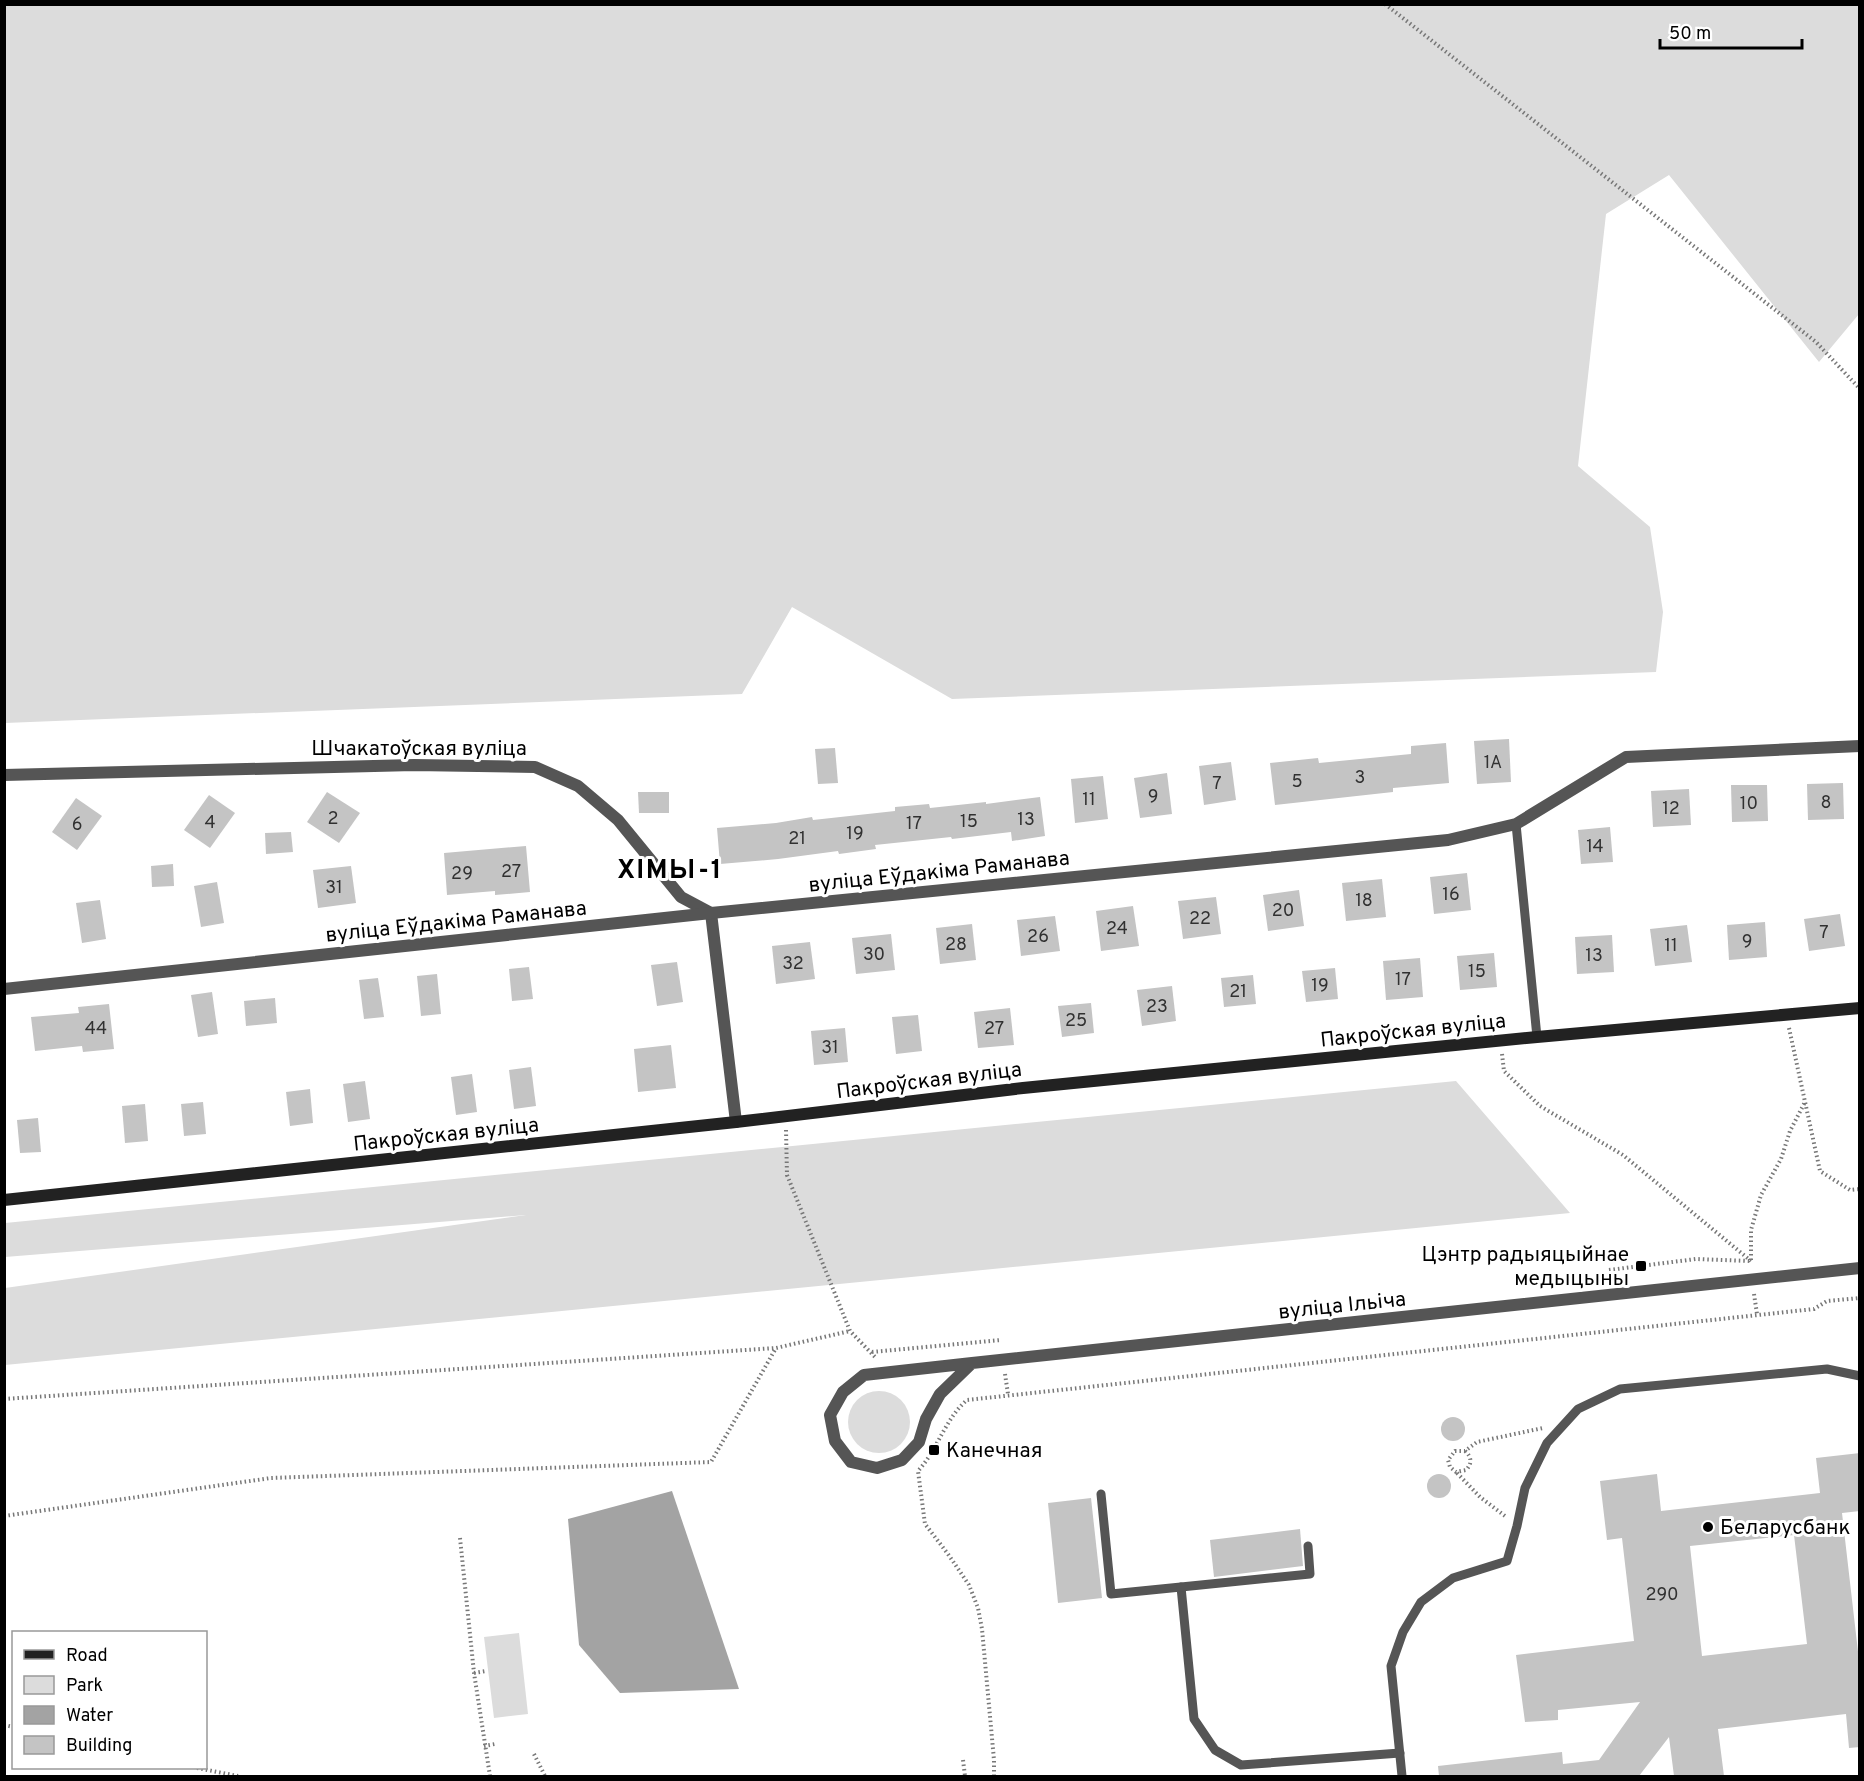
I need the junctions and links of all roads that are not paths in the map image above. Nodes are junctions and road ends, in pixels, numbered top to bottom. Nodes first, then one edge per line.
1 (1860, 746) edge
2 (4, 775) edge
3 (1516, 824) junction
4 (711, 914) junction
5 (4, 989) edge
6 (1860, 1008) edge
7 (1537, 1037) junction
8 (736, 1122) junction
9 (4, 1200) edge
10 (1860, 1268) edge
11 (972, 1363) junction
12 (1860, 1376) edge
13 (1101, 1494) dead end
14 (1308, 1546) dead end
15 (1181, 1587) junction
16 (1400, 1753) junction
17 (1402, 1776) edge

1 - 3 street, вуліца Еўдакіма Раманава
2 - 4 street, Шчакатоўская вуліца
3 - 4 street, вуліца Еўдакіма Раманава
3 - 7 lane
4 - 5 street, вуліца Еўдакіма Раманава
4 - 8 street
6 - 7 street, Пакроўская вуліца
7 - 8 street, Пакроўская вуліца
8 - 9 street, Пакроўская вуліца
10 - 11 street, вуліца Ільіча
11 - 11 street, вуліца Ільіча
12 - 16 lane
13 - 15 lane
14 - 15 lane
15 - 16 lane
16 - 17 lane

